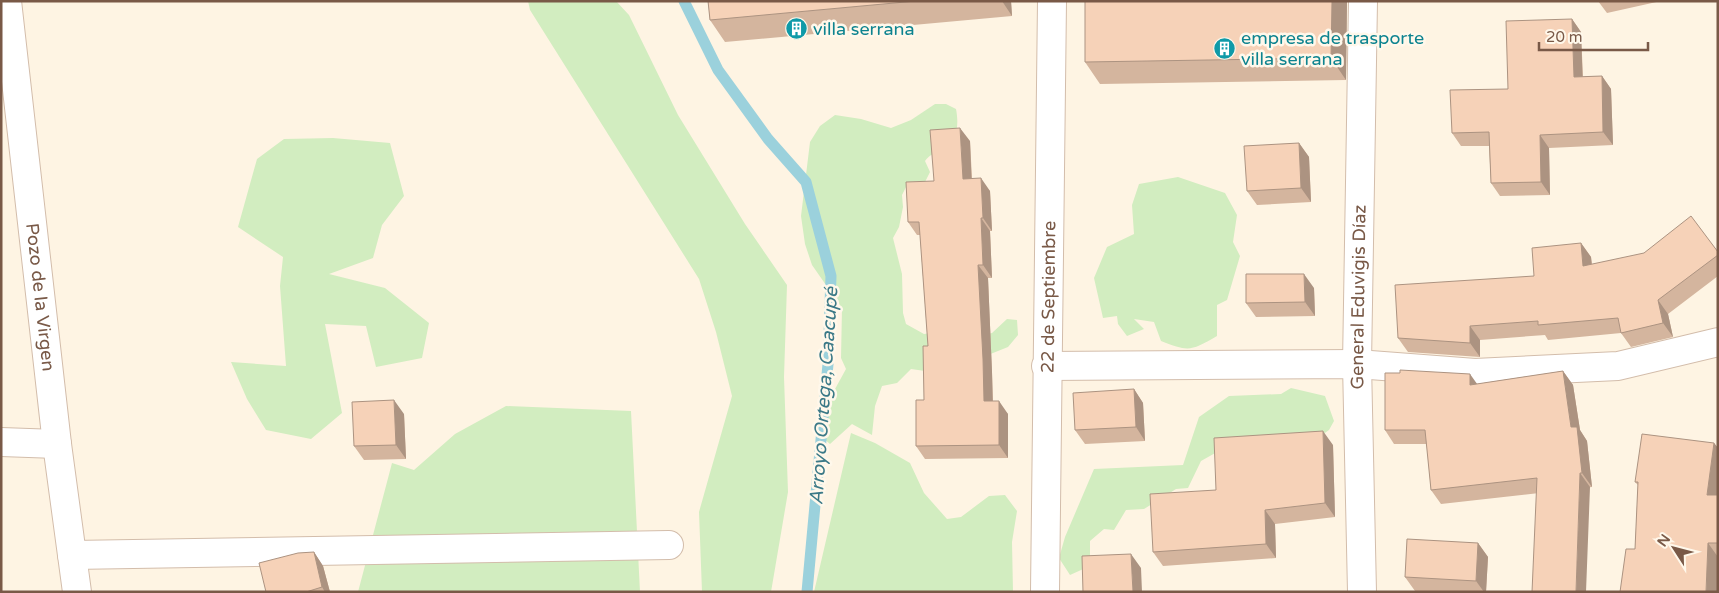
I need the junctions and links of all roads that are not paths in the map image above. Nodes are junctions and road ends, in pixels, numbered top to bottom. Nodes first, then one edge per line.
1 (6, 1) edge
2 (1052, 1) edge
3 (1362, 1) edge
4 (1718, 342) edge
5 (1358, 364) junction
6 (1046, 366) junction
7 (1, 442) edge
8 (57, 444) junction
9 (669, 544) dead end
10 (72, 555) junction
11 (77, 592) edge
12 (1044, 592) edge
13 (1362, 592) edge

1 - 8 street, Pozo de la Virgen
2 - 6 street, 22 de Septiembre
3 - 5 street, General Eduvigis Díaz
4 - 5 street
5 - 6 street
5 - 13 street, General Eduvigis Díaz
6 - 12 street, 22 de Septiembre
7 - 8 street
8 - 10 street, Pozo de la Virgen
9 - 10 street
10 - 11 street, Pozo de la Virgen

